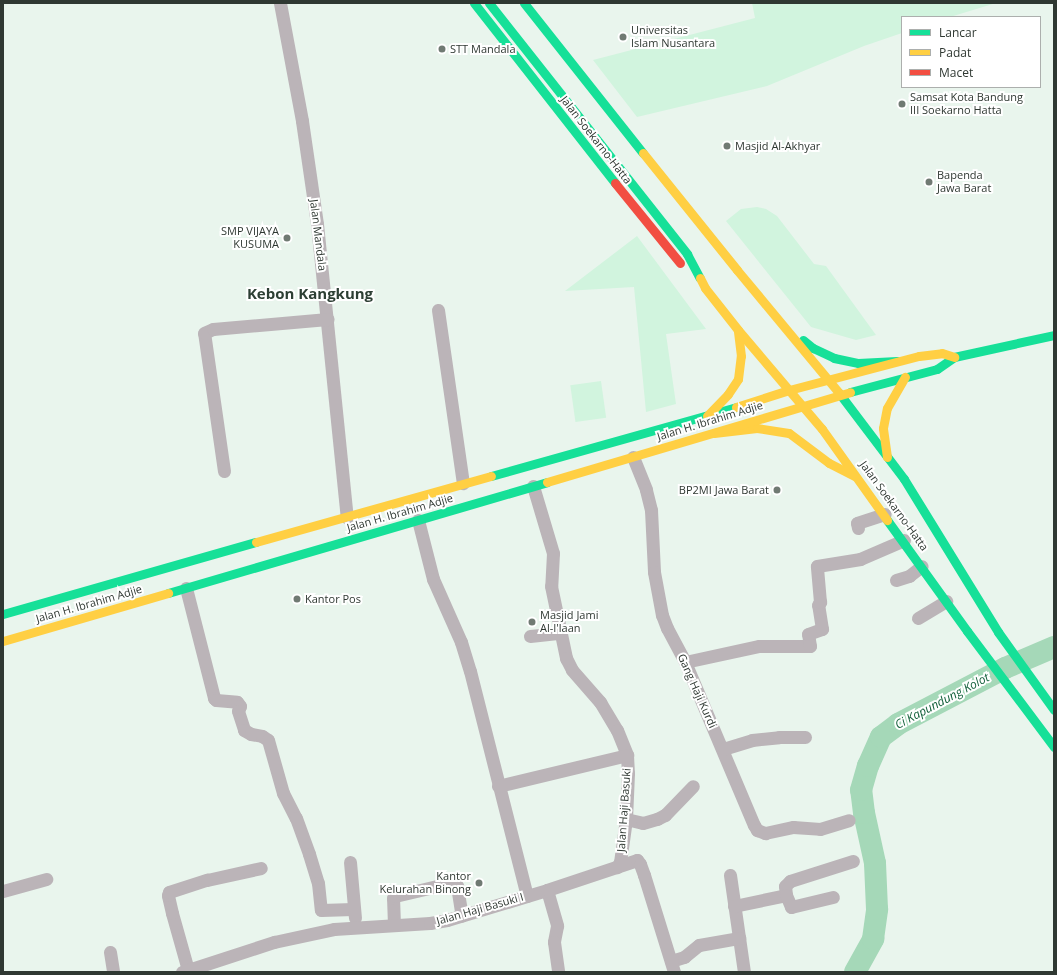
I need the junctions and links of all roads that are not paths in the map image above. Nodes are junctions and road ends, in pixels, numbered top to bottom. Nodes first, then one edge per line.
1 (280, 3) edge
2 (474, 3) edge
3 (489, 3) edge
4 (524, 3) edge
5 (536, 3) edge
6 (737, 270) junction
7 (705, 288) junction
8 (770, 309) junction
9 (438, 310) dead end
10 (328, 319) junction
11 (738, 330) junction
12 (1054, 335) edge
13 (954, 357) junction
14 (897, 361) junction
15 (905, 377) junction
16 (828, 379) junction
17 (789, 390) junction
18 (841, 394) junction
19 (803, 405) junction
20 (707, 416) junction
21 (714, 433) junction
22 (633, 457) junction
23 (887, 458) junction
24 (224, 471) dead end
25 (858, 478) junction
26 (463, 483) junction
27 (533, 486) junction
28 (885, 514) junction
29 (347, 517) junction
30 (418, 520) junction
31 (858, 528) dead end
32 (904, 540) junction
33 (922, 566) junction
34 (181, 575) junction
35 (896, 580) dead end
36 (946, 601) junction
37 (3, 614) edge
38 (918, 618) dead end
39 (560, 632) junction
40 (530, 636) dead end
41 (3, 642) edge
42 (685, 662) junction
43 (1054, 710) edge
44 (805, 737) dead end
45 (1054, 747) edge
46 (723, 749) junction
47 (627, 755) junction
48 (498, 786) junction
49 (693, 786) dead end
50 (626, 819) junction
51 (849, 820) dead end
52 (853, 861) dead end
53 (350, 862) dead end
54 (617, 867) junction
55 (261, 868) dead end
56 (730, 875) dead end
57 (46, 879) dead end
58 (547, 890) junction
59 (3, 891) edge
60 (786, 895) junction
61 (527, 896) junction
62 (833, 898) dead end
63 (734, 906) junction
64 (353, 909) junction
65 (462, 916) junction
66 (394, 925) junction
67 (356, 928) junction
68 (739, 938) junction
69 (110, 952) dead end
70 (673, 966) edge
71 (185, 971) edge
72 (113, 972) edge
73 (558, 972) edge
74 (744, 972) edge

1 - 10 street, Jalan Mandala
2 - 7 main road, Jalan Soekarno-Hatta
3 - 7 main road, Jalan Soekarno-Hatta
4 - 6 main road, Jalan Soekarno-Hatta
5 - 6 main road, Jalan Soekarno-Hatta
6 - 8 main road, Jalan Soekarno-Hatta
7 - 11 main road, Jalan Soekarno-Hatta
8 - 14 main road
8 - 16 main road, Jalan Soekarno-Hatta
9 - 26 street
10 - 24 street
10 - 29 street, Jalan Mandala
11 - 17 main road, Jalan Soekarno-Hatta
11 - 20 main road
12 - 13 main road
13 - 14 main road
13 - 15 main road, Jalan H. Ibrahim Adjie
14 - 16 main road, Jalan H. Ibrahim Adjie
15 - 18 main road, Jalan H. Ibrahim Adjie
15 - 23 main road
16 - 17 main road, Jalan H. Ibrahim Adjie
16 - 18 main road, Jalan Soekarno-Hatta
17 - 19 main road, Jalan Soekarno-Hatta
17 - 20 main road, Jalan H. Ibrahim Adjie
18 - 19 main road, Jalan H. Ibrahim Adjie
18 - 23 main road, Jalan Soekarno-Hatta
19 - 21 main road, Jalan H. Ibrahim Adjie
19 - 25 main road, Jalan Soekarno-Hatta
20 - 26 main road, Jalan H. Ibrahim Adjie
21 - 22 main road, Jalan H. Ibrahim Adjie
21 - 25 main road
22 - 27 main road, Jalan H. Ibrahim Adjie
22 - 42 street, Gang Haji Kurdi
23 - 43 main road, Jalan Soekarno-Hatta
25 - 28 main road, Jalan Soekarno-Hatta
26 - 29 main road, Jalan H. Ibrahim Adjie
27 - 30 main road, Jalan H. Ibrahim Adjie
27 - 39 street, Jalan Haji Basuki
28 - 31 street
28 - 32 main road, Jalan Soekarno-Hatta
29 - 34 main road, Jalan H. Ibrahim Adjie
30 - 34 main road, Jalan H. Ibrahim Adjie
30 - 48 street
32 - 33 main road, Jalan Soekarno-Hatta
32 - 42 street
33 - 35 street
33 - 36 main road, Jalan Soekarno-Hatta
34 - 37 main road, Jalan H. Ibrahim Adjie
34 - 41 main road, Jalan H. Ibrahim Adjie
34 - 64 street
36 - 38 street
36 - 45 main road, Jalan Soekarno-Hatta
39 - 40 street
39 - 47 street, Jalan Haji Basuki
42 - 46 street, Gang Haji Kurdi
44 - 46 street
46 - 51 street, Gang Haji Kurdi
47 - 48 street
47 - 50 street, Jalan Haji Basuki
48 - 61 street
49 - 50 street
50 - 54 street, Jalan Haji Basuki
52 - 60 street
53 - 64 street
54 - 58 street, Jalan Haji Basuki I
54 - 70 street, Jalan Haji Basuki I
55 - 71 street
56 - 63 street
57 - 59 street
58 - 61 street, Jalan Haji Basuki I
58 - 73 street
60 - 62 street
60 - 63 street
61 - 65 street, Jalan Haji Basuki I
63 - 68 street
64 - 67 street
65 - 66 street, Jalan Haji Basuki I
65 - 66 street
66 - 67 street, Jalan Haji Basuki I
67 - 71 street, Jalan Haji Basuki I
68 - 70 street
68 - 74 street
69 - 72 street

